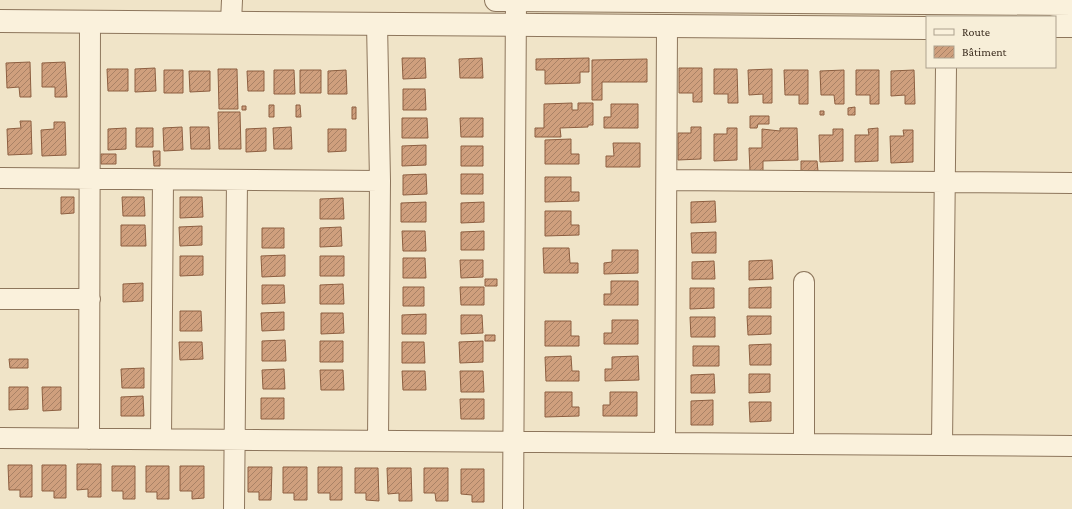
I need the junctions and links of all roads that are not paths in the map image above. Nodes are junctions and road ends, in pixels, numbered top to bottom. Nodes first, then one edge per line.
1 (232, 0) edge
2 (496, 0) edge
3 (516, 0) edge
4 (668, 1) edge
5 (1072, 4) edge
6 (945, 10) edge
7 (0, 21) edge
8 (90, 22) junction
9 (231, 22) junction
10 (377, 23) junction
11 (516, 24) junction
12 (1056, 26) edge
13 (1072, 26) edge
14 (667, 27) junction
15 (926, 28) edge
16 (946, 68) edge
17 (0, 178) edge
18 (90, 179) junction
19 (163, 180) junction
20 (237, 180) junction
21 (667, 180) junction
22 (380, 181) junction
23 (945, 182) junction
24 (1072, 182) edge
25 (804, 282) dead end
26 (0, 299) edge
27 (90, 300) junction
28 (0, 438) edge
29 (89, 439) junction
30 (160, 439) junction
31 (235, 440) junction
32 (378, 441) junction
33 (514, 442) junction
34 (665, 443) junction
35 (804, 444) junction
36 (942, 445) junction
37 (1072, 446) edge
38 (234, 509) edge
39 (513, 509) edge

1 - 9 street
2 - 3 street
3 - 4 street
3 - 11 street
4 - 6 street
5 - 6 street
7 - 8 street
8 - 9 street
8 - 18 street
9 - 10 street
10 - 11 street
10 - 22 street
11 - 14 street
11 - 33 street
12 - 13 street
14 - 15 street
14 - 21 street
16 - 23 street
17 - 18 street
18 - 19 street
18 - 27 street
19 - 20 street
19 - 30 street
20 - 22 street
20 - 31 street
21 - 23 street
21 - 34 street
22 - 32 street
23 - 24 street
23 - 36 street
25 - 35 street
26 - 27 street
27 - 29 street
28 - 29 street
29 - 30 street
30 - 31 street
31 - 32 street
31 - 38 street
32 - 33 street
33 - 34 street
33 - 39 street
34 - 35 street
35 - 36 street
36 - 37 street

